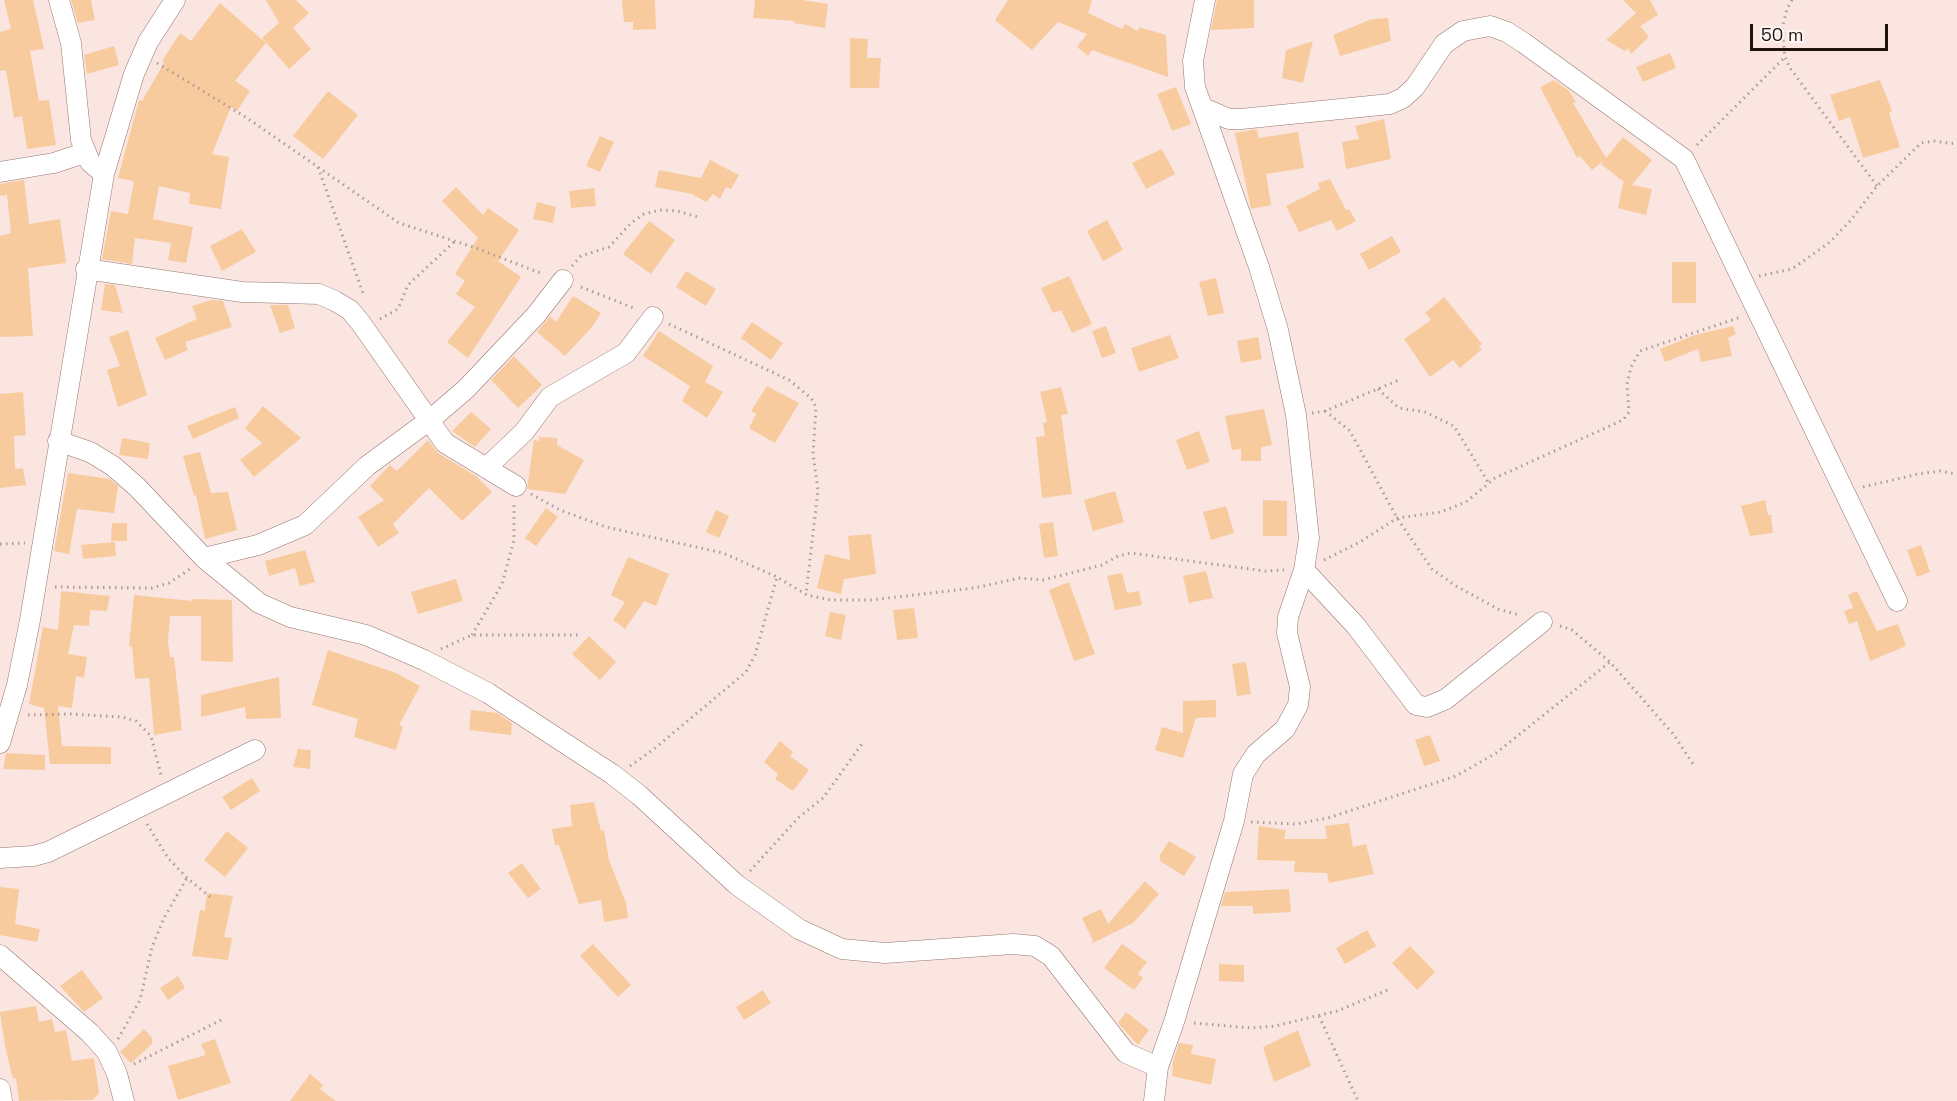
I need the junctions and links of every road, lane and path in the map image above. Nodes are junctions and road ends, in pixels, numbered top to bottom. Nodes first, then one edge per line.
1 (59, 0) edge
2 (175, 0) edge
3 (1205, 0) edge
4 (1792, 0) edge
5 (1785, 57) junction
6 (1203, 108) junction
7 (1957, 144) edge
8 (84, 153) junction
9 (1684, 159) junction
10 (317, 166) dead end
11 (0, 172) edge
12 (104, 174) junction
13 (1877, 186) junction
14 (701, 218) dead end
15 (454, 242) dead end
16 (86, 269) junction
17 (1742, 278) junction
18 (563, 280) joint
19 (1758, 312) junction
20 (364, 313) junction
21 (653, 317) dead end
22 (1399, 380) dead end
23 (1378, 389) junction
24 (1325, 411) junction
25 (1296, 415) junction
26 (431, 419) junction
27 (58, 441) junction
28 (486, 468) junction
29 (1957, 474) edge
30 (1488, 482) junction
31 (516, 486) junction
32 (1844, 492) junction
33 (1397, 518) junction
34 (42, 542) junction
35 (0, 544) edge
36 (204, 558) junction
37 (1304, 570) junction
38 (777, 577) junction
39 (35, 586) junction
40 (1897, 601) dead end
41 (1542, 622) dead end
42 (472, 635) junction
43 (580, 635) dead end
44 (424, 660) junction
45 (1610, 662) dead end
46 (8, 716) junction
47 (864, 741) dead end
48 (0, 742) edge
49 (255, 750) dead end
50 (612, 774) junction
51 (166, 793) junction
52 (138, 806) junction
53 (1234, 821) junction
54 (0, 858) edge
55 (187, 878) junction
56 (737, 885) junction
57 (213, 899) dead end
58 (0, 955) edge
59 (1390, 989) dead end
60 (1319, 1016) junction
61 (223, 1019) dead end
62 (1174, 1022) junction
63 (107, 1052) junction
64 (1158, 1067) junction
65 (117, 1074) junction
66 (0, 1089) edge
67 (2, 1101) edge
68 (123, 1101) edge
69 (1154, 1101) edge
70 (1358, 1101) edge

1 - 8 street
2 - 12 street
3 - 6 street
4 - 5 path
5 - 9 path
5 - 13 path
6 - 9 street
6 - 25 street
7 - 13 path
8 - 11 street
8 - 12 street
9 - 17 street
10 - 20 path
12 - 16 street
13 - 17 path
14 - 18 path
15 - 20 path
16 - 20 street
16 - 27 street
17 - 19 street
18 - 26 street
19 - 30 path
19 - 32 street
20 - 26 street
21 - 28 street
22 - 23 path
23 - 24 path
23 - 30 path
24 - 25 path
24 - 33 path
25 - 37 street
26 - 28 street
26 - 36 street
27 - 34 street
27 - 36 street
28 - 31 street
29 - 32 path
30 - 33 path
31 - 38 path
31 - 42 path
32 - 40 street
33 - 37 path
34 - 35 path
34 - 39 street
36 - 39 path
36 - 44 street
37 - 38 path
37 - 41 street
37 - 53 street
38 - 50 path
39 - 46 street
42 - 43 path
42 - 44 path
44 - 50 street
45 - 53 path
46 - 48 street
46 - 51 path
47 - 56 path
49 - 51 street
50 - 56 street
51 - 52 street
52 - 54 street
52 - 55 path
53 - 62 street
55 - 57 path
55 - 63 path
56 - 64 street
58 - 63 street
59 - 60 path
60 - 62 path
60 - 70 path
61 - 65 path
62 - 64 street
63 - 65 street
64 - 69 street
65 - 68 street
66 - 67 street

